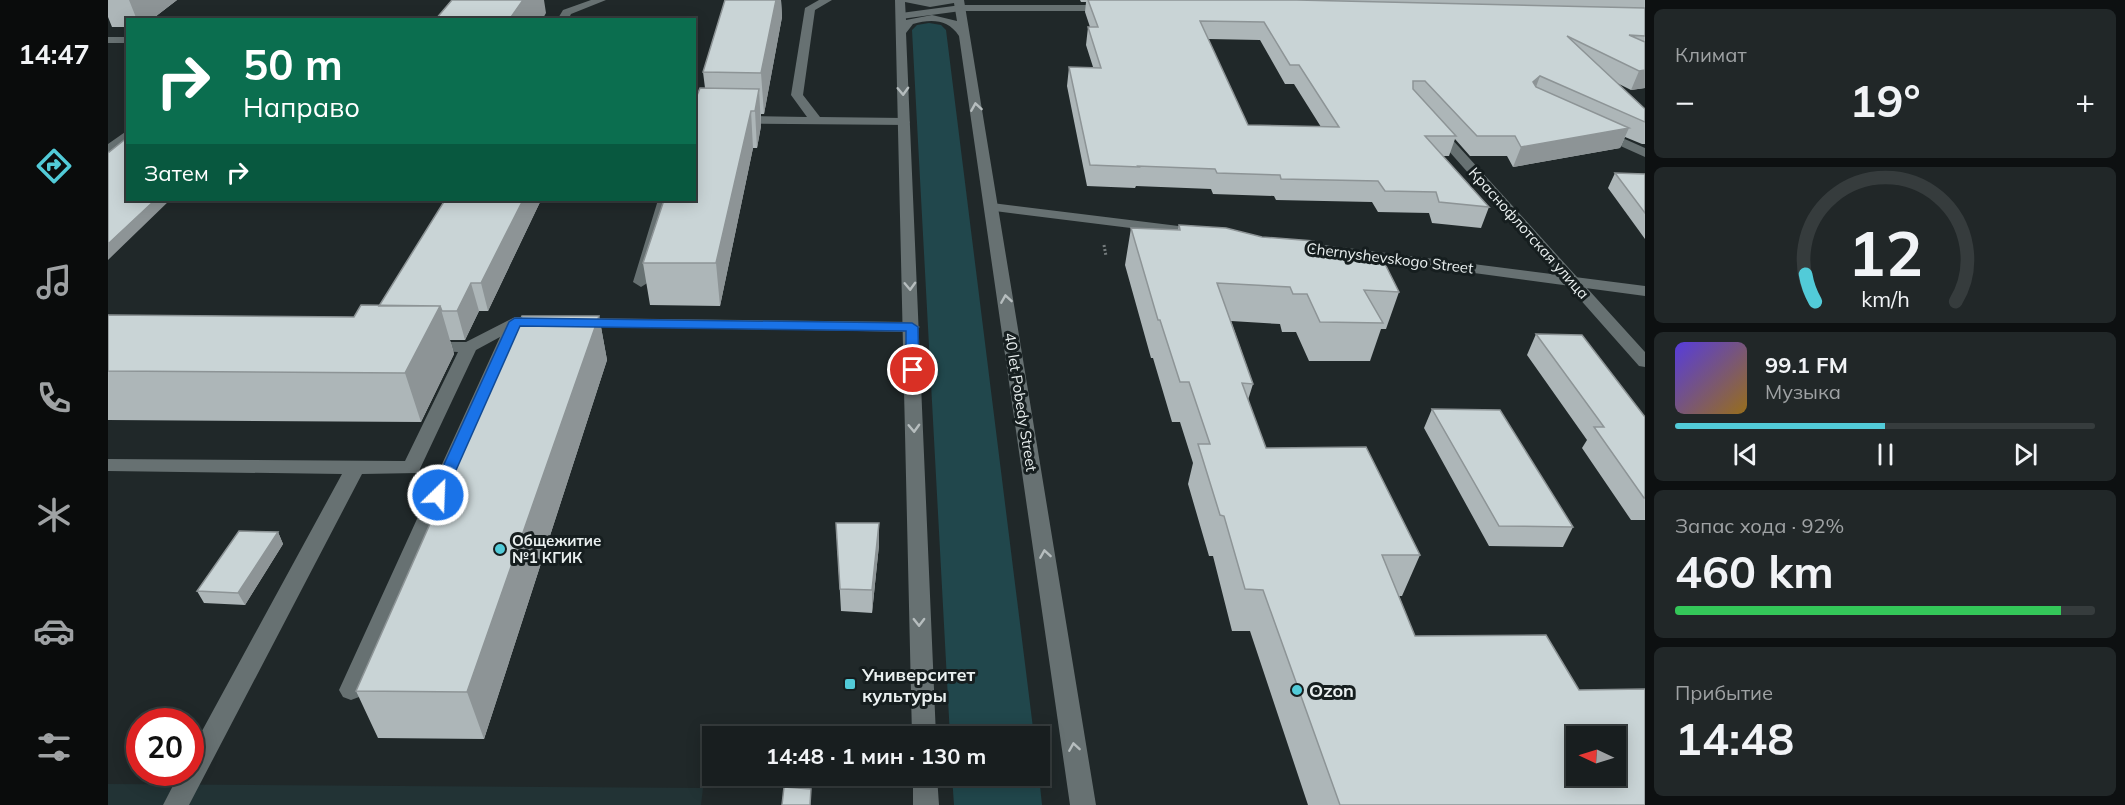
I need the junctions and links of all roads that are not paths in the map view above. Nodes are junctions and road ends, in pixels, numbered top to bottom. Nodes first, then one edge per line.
1 (601, 0) edge
2 (827, 0) edge
3 (900, 0) edge
4 (908, 0) edge
5 (958, 2) edge
6 (1119, 8) edge
7 (901, 16) junction
8 (563, 18) edge
9 (901, 33) junction
10 (964, 35) junction
11 (108, 40) edge
12 (126, 40) edge
13 (696, 119) edge
14 (816, 120) junction
15 (904, 122) junction
16 (1429, 122) edge
17 (1584, 124) edge
18 (108, 132) edge
19 (126, 133) edge
20 (126, 135) edge
21 (108, 150) edge
22 (1645, 153) edge
23 (665, 201) edge
24 (992, 207) junction
25 (1217, 235) edge
26 (1276, 243) edge
27 (640, 282) dead end
28 (1573, 282) junction
29 (1645, 291) edge
30 (515, 322) junction
31 (912, 327) junction
32 (411, 346) edge
33 (469, 347) junction
34 (1645, 362) edge
35 (108, 465) edge
36 (355, 468) junction
37 (351, 690) dead end
38 (923, 726) edge
39 (925, 786) edge
40 (176, 805) edge
41 (926, 805) edge
42 (1083, 805) edge

1 - 8 main road
2 - 14 main road
3 - 7 main road
4 - 5 main road
5 - 6 main road
5 - 7 main road
5 - 10 main road, 40 let Pobedy Street
7 - 9 main road
9 - 10 main road
9 -> 15 main road
24 -> 10 main road, 40 let Pobedy Street
11 - 12 main road
13 - 14 main road
14 - 15 main road
15 -> 31 main road
16 - 28 main road, Краснофлотская улица
17 - 22 main road
18 - 19 main road
20 - 21 main road
23 - 27 main road
24 - 25 main road
42 -> 24 main road, 40 let Pobedy Street
26 - 28 main road, Chernyshevskogo Street
28 - 29 main road, Chernyshevskogo Street
28 - 34 main road, Краснофлотская улица
30 - 31 main road
30 - 33 main road
30 - 37 main road
31 -> 38 main road
32 - 33 main road
33 - 36 main road
35 - 36 main road
36 - 40 main road
39 - 41 main road

